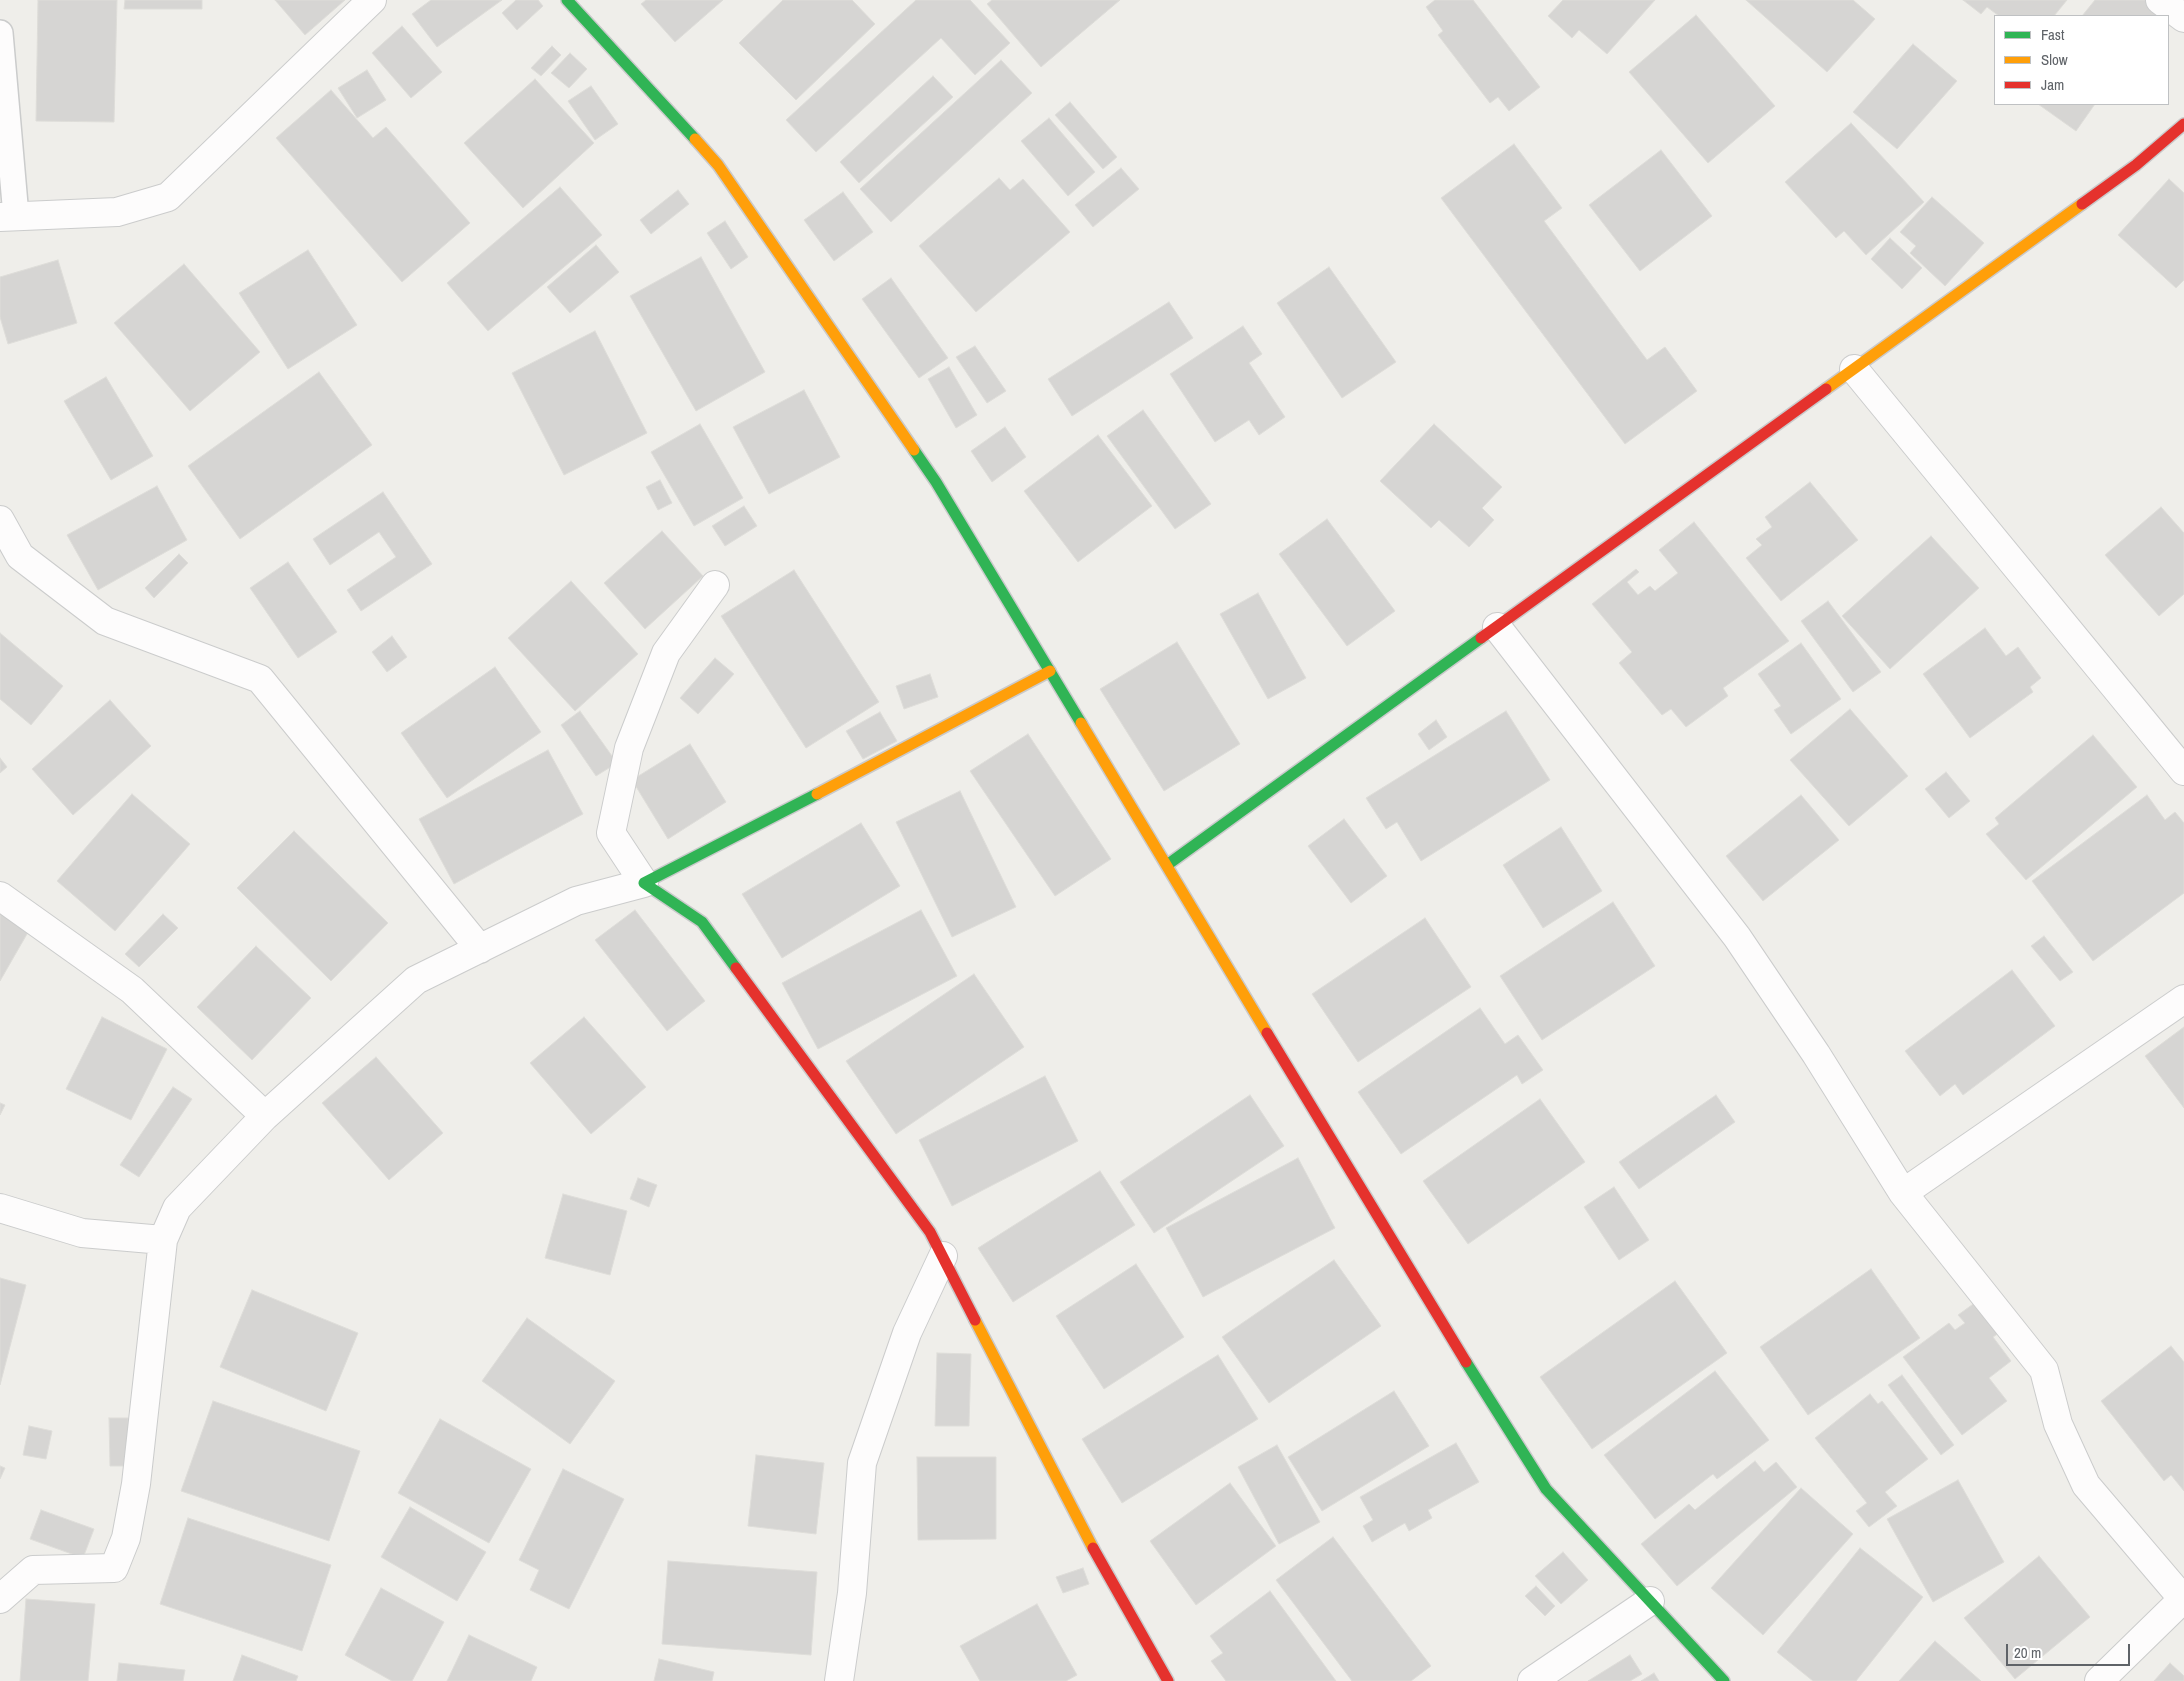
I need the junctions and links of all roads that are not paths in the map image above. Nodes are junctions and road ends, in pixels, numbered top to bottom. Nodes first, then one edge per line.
1 (372, 0) edge
2 (567, 0) edge
3 (2160, 0) edge
4 (2184, 18) edge
5 (0, 33) edge
6 (2184, 124) edge
7 (8, 216) edge
8 (1854, 369) junction
9 (0, 520) edge
10 (715, 585) dead end
11 (1497, 627) junction
12 (1050, 671) junction
13 (2184, 771) edge
14 (1167, 865) junction
15 (644, 884) junction
16 (0, 896) edge
17 (480, 949) junction
18 (2184, 999) edge
19 (265, 1116) junction
20 (1903, 1193) junction
21 (0, 1208) edge
22 (163, 1240) junction
23 (943, 1256) junction
24 (0, 1598) edge
25 (2184, 1598) edge
26 (1650, 1601) junction
27 (839, 1681) edge
28 (1168, 1681) edge
29 (1532, 1681) edge
30 (1724, 1681) edge
31 (2099, 1681) edge

1 - 7 street
2 - 12 street
3 - 4 street
5 - 7 lane
6 - 8 street
8 - 11 street
8 - 13 street
9 - 17 street
10 - 15 street
11 - 14 street
11 - 20 street
12 - 14 street
12 - 15 street
14 - 26 street
15 - 17 street
15 - 23 street
16 - 19 street
17 - 19 street
18 - 20 street
19 - 22 street
20 - 25 street
21 - 22 street
22 - 24 street
23 - 27 street
23 - 28 street
25 - 31 street
26 - 29 street
26 - 30 street

